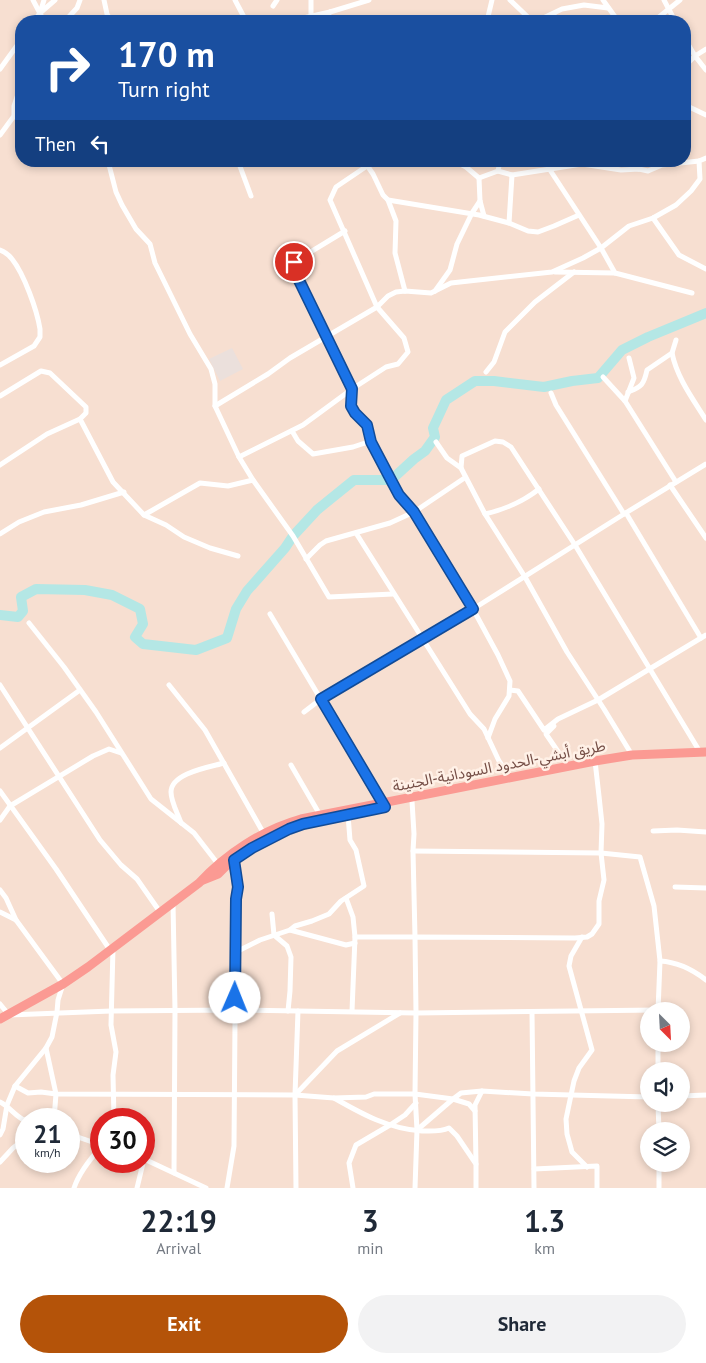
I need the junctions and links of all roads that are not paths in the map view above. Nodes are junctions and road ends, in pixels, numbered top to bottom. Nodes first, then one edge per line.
1 (33, 0) edge
2 (44, 0) edge
3 (55, 0) edge
4 (80, 0) edge
5 (104, 0) edge
6 (235, 0) edge
7 (277, 0) edge
8 (312, 0) edge
9 (369, 0) edge
10 (492, 0) edge
11 (510, 0) edge
12 (603, 0) edge
13 (664, 0) edge
14 (680, 0) edge
15 (273, 6) dead end
16 (608, 8) junction
17 (668, 9) junction
18 (330, 12) junction
19 (40, 13) junction
20 (553, 14) edge
21 (71, 15) edge
22 (108, 15) edge
23 (243, 15) edge
24 (311, 15) edge
25 (316, 15) edge
26 (327, 15) edge
27 (488, 15) edge
28 (526, 15) edge
29 (613, 15) edge
30 (661, 15) edge
31 (672, 15) edge
32 (15, 48) edge
33 (706, 49) edge
34 (691, 50) edge
35 (694, 56) junction
36 (691, 60) edge
37 (0, 69) edge
38 (706, 70) edge
39 (15, 103) edge
40 (691, 108) edge
41 (706, 115) edge
42 (0, 135) edge
43 (706, 158) edge
44 (699, 161) junction
45 (691, 162) edge
46 (110, 167) edge
47 (240, 167) edge
48 (362, 167) edge
49 (368, 167) edge
50 (466, 167) edge
51 (499, 167) edge
52 (566, 167) edge
53 (602, 167) edge
54 (657, 167) edge
55 (640, 169) joint
56 (550, 170) junction
57 (498, 171) junction
58 (512, 175) junction
59 (480, 178) junction
60 (251, 196) dead end
61 (388, 200) junction
62 (480, 201) junction
63 (472, 213) junction
64 (579, 215) junction
65 (484, 216) junction
66 (653, 218) junction
67 (509, 223) junction
68 (345, 232) junction
69 (600, 248) junction
70 (0, 250) edge
71 (706, 270) edge
72 (552, 272) junction
73 (574, 272) junction
74 (614, 273) junction
75 (405, 291) junction
76 (435, 291) junction
77 (692, 293) dead end
78 (377, 307) junction
79 (327, 337) junction
80 (676, 340) dead end
81 (672, 353) junction
82 (629, 358) dead end
83 (0, 365) edge
84 (486, 372) dead end
85 (603, 377) dead end
86 (352, 389) junction
87 (628, 392) junction
88 (551, 393) dead end
89 (0, 396) edge
90 (625, 401) junction
91 (215, 406) junction
92 (80, 420) junction
93 (706, 420) edge
94 (292, 431) junction
95 (371, 442) junction
96 (436, 442) dead end
97 (239, 457) junction
98 (706, 464) edge
99 (0, 465) edge
100 (461, 468) junction
101 (253, 480) junction
102 (463, 480) dead end
103 (673, 484) junction
104 (539, 490) junction
105 (124, 492) junction
106 (414, 512) junction
107 (485, 514) junction
108 (625, 514) junction
109 (144, 515) junction
110 (356, 533) junction
111 (0, 534) edge
112 (706, 538) edge
113 (575, 545) junction
114 (238, 556) dead end
115 (306, 559) junction
116 (525, 577) junction
117 (393, 594) junction
118 (473, 609) junction
119 (270, 614) dead end
120 (29, 623) dead end
121 (704, 636) edge
122 (421, 639) junction
123 (650, 669) junction
124 (0, 685) edge
125 (170, 685) dead end
126 (80, 690) junction
127 (510, 690) junction
128 (321, 699) junction
129 (598, 700) junction
130 (576, 711) junction
131 (304, 712) dead end
132 (28, 727) junction
133 (488, 738) junction
134 (0, 748) edge
135 (122, 753) junction
136 (559, 753) dead end
137 (704, 753) edge
138 (632, 755) junction
139 (656, 756) junction
140 (224, 763) junction
141 (596, 763) junction
142 (291, 765) dead end
143 (552, 772) junction
144 (60, 776) junction
145 (511, 778) junction
146 (0, 792) edge
147 (412, 801) junction
148 (384, 805) junction
149 (10, 806) junction
150 (320, 815) junction
151 (348, 815) junction
152 (0, 820) edge
153 (182, 824) junction
154 (653, 831) dead end
155 (706, 832) edge
156 (265, 836) junction
157 (413, 851) junction
158 (601, 853) junction
159 (232, 857) junction
160 (218, 864) junction
161 (199, 883) junction
162 (675, 887) dead end
163 (706, 888) edge
164 (0, 890) edge
165 (346, 898) junction
166 (173, 902) junction
167 (0, 912) edge
168 (160, 912) junction
169 (272, 914) dead end
170 (16, 920) junction
171 (290, 930) junction
172 (274, 935) junction
173 (414, 937) junction
174 (582, 937) junction
175 (355, 940) junction
176 (112, 949) junction
177 (236, 952) junction
178 (660, 961) junction
179 (706, 980) edge
180 (63, 984) junction
181 (658, 1002) edge
182 (0, 1004) edge
183 (174, 1010) junction
184 (235, 1010) junction
185 (111, 1011) junction
186 (288, 1011) junction
187 (298, 1011) junction
188 (352, 1011) junction
189 (640, 1011) edge
190 (57, 1012) junction
191 (532, 1012) junction
192 (582, 1012) junction
193 (401, 1013) junction
194 (416, 1013) junction
195 (10, 1015) junction
196 (0, 1020) edge
197 (46, 1048) junction
198 (15, 1086) junction
199 (482, 1091) junction
200 (56, 1094) junction
201 (173, 1094) junction
202 (415, 1094) junction
203 (533, 1094) junction
204 (114, 1095) junction
205 (234, 1095) junction
206 (295, 1095) junction
207 (571, 1095) junction
208 (706, 1095) edge
209 (690, 1096) edge
210 (640, 1097) edge
211 (334, 1098) junction
212 (453, 1099) junction
213 (0, 1102) edge
214 (416, 1103) junction
215 (7, 1105) junction
216 (55, 1108) edge
217 (114, 1108) edge
218 (475, 1112) junction
219 (15, 1113) edge
220 (390, 1125) junction
221 (417, 1130) junction
222 (0, 1135) edge
223 (15, 1146) edge
224 (90, 1161) edge
225 (0, 1162) edge
226 (155, 1164) edge
227 (476, 1164) junction
228 (587, 1167) junction
229 (534, 1168) junction
230 (659, 1172) edge
231 (140, 1173) edge
232 (174, 1173) junction
233 (74, 1188) edge
234 (136, 1188) edge
235 (206, 1188) edge
236 (227, 1188) edge
237 (296, 1188) edge
238 (353, 1188) edge
239 (414, 1188) edge
240 (476, 1188) edge
241 (534, 1188) edge
242 (597, 1188) edge
243 (659, 1188) edge

1 - 19 street
2 - 19 street
3 - 19 street
4 - 21 street
5 - 22 street
6 - 23 street
7 - 15 street
8 - 24 street
9 - 18 street
10 - 27 street
11 - 28 street
12 - 16 street
13 - 17 street
14 - 17 street
16 - 20 street
16 - 29 street
17 - 30 street
17 - 31 street
18 - 25 street
18 - 26 street
32 - 37 street
33 - 35 street
34 - 35 street
35 - 36 street
35 - 38 street
39 - 42 street
40 - 41 street
43 - 44 street
44 - 45 street
44 - 66 street
46 - 91 street
47 - 60 street
48 - 68 street
49 - 61 street
50 - 59 street
51 - 57 street
52 - 56 street
53 - 55 street
54 - 55 street
56 - 58 street
56 - 64 street
57 - 58 street
57 - 59 street
58 - 67 street
59 - 62 street
61 - 63 street
61 - 75 street
62 - 63 street
62 - 65 street
63 - 65 street
63 - 76 street
64 - 67 street
64 - 69 street
65 - 67 street
66 - 69 street
66 - 71 street
68 - 78 street
68 - 79 street
69 - 72 street
69 - 74 street
70 - 83 street
72 - 73 street
72 - 76 street
73 - 74 street
73 - 84 street
74 - 77 street
75 - 76 street
75 - 78 street
78 - 79 street
78 - 86 street
79 - 86 street
79 - 91 street
80 - 81 street
81 - 87 street
81 - 93 street
82 - 87 street
85 - 90 street
86 - 94 street
86 - 95 street
87 - 90 street
88 - 108 street
89 - 92 street
90 - 103 street
91 - 97 street
92 - 99 street
92 - 105 street
94 - 95 street
94 - 97 street
95 - 106 street
96 - 100 street
97 - 101 street
98 - 103 street
100 - 104 street
100 - 107 street
101 - 109 street
101 - 115 street
102 - 106 street
103 - 108 street
103 - 112 street
104 - 107 street
104 - 113 street
105 - 109 street
105 - 111 street
106 - 110 street
106 - 118 street
107 - 116 street
108 - 113 street
108 - 121 street
109 - 114 street
110 - 115 street
110 - 117 street
113 - 116 street
113 - 123 street
115 - 117 street
116 - 118 street
116 - 129 street
117 - 122 street
118 - 122 street
118 - 127 street
119 - 128 street
120 - 126 street
121 - 123 street
122 - 128 street
122 - 133 street
123 - 129 street
123 - 137 street
124 - 132 street
125 - 140 street
126 - 132 street
126 - 135 street
127 - 130 street
127 - 133 street
128 - 131 street
128 - 148 street
129 - 130 street
129 - 138 street
130 - 136 street
132 - 134 street
132 - 144 street
133 - 145 street
135 - 144 street
135 - 153 street
137 - 139 highway, طريق أبشي-الحدود السودانية-الجنينة
138 - 139 highway, طريق أبشي-الحدود السودانية-الجنينة
138 - 141 highway, طريق أبشي-الحدود السودانية-الجنينة
139 - 141 highway
140 - 153 street
140 - 156 street
141 - 143 highway, طريق أبشي-الحدود السودانية-الجنينة
141 - 158 street
142 - 150 street
143 - 145 highway, طريق أبشي-الحدود السودانية-الجنينة
143 - 147 highway
144 - 149 street
144 - 168 street
145 - 148 highway, طريق أبشي-الحدود السودانية-الجنينة
146 - 149 street
147 - 148 highway
147 - 157 street
148 - 150 highway, طريق أبشي-الحدود السودانية-الجنينة
148 - 151 highway
149 - 152 street
149 - 176 street
150 - 156 highway, طريق أبشي-الحدود السودانية-الجنينة
151 - 156 highway
151 - 165 street
153 - 160 street
154 - 155 street
156 - 159 highway, طريق أبشي-الحدود السودانية-الجنينة
157 - 158 street
157 - 173 street
158 - 174 street
158 - 178 street
159 - 160 highway, طريق أبشي-الحدود السودانية-الجنينة
159 - 161 highway
159 - 177 street
160 - 161 highway, طريق أبشي-الحدود السودانية-الجنينة
161 - 166 highway
162 - 163 street
164 - 170 street
165 - 171 street
165 - 175 street
166 - 168 highway
166 - 183 street
167 - 170 street
168 - 176 highway
169 - 172 street
170 - 180 street
171 - 172 street
171 - 175 street
172 - 177 street
172 - 186 street
173 - 174 street
173 - 175 street
173 - 194 street
174 - 192 street
175 - 188 street
176 - 180 highway
176 - 185 street
177 - 184 street
178 - 179 street
178 - 181 street
180 - 190 street
180 - 195 highway
182 - 195 street
183 - 184 street
183 - 185 street
183 - 201 street
184 - 186 street
184 - 205 street
185 - 190 street
185 - 204 street
186 - 187 street
187 - 188 street
187 - 206 street
188 - 193 street
189 - 192 street
190 - 195 street
190 - 197 street
191 - 192 street
191 - 194 street
191 - 203 street
192 - 207 street
193 - 194 street
193 - 206 street
194 - 202 street
195 - 196 highway
197 - 198 street
197 - 200 street
198 - 200 street
198 - 215 street
199 - 203 street
199 - 212 street
199 - 218 street
200 - 204 street
200 - 216 street
201 - 204 street
201 - 205 street
201 - 232 street
202 - 211 street
202 - 212 street
202 - 214 street
203 - 207 street
203 - 229 street
204 - 217 street
205 - 206 street
205 - 236 street
206 - 211 street
206 - 237 street
207 - 210 street
207 - 228 street
208 - 209 street
211 - 220 street
212 - 218 street
212 - 221 street
213 - 215 street
214 - 220 street
214 - 221 street
215 - 219 street
215 - 222 street
218 - 227 street
220 - 221 street
220 - 238 street
221 - 227 street
221 - 239 street
223 - 225 street
224 - 233 street
226 - 232 street
227 - 240 street
228 - 229 street
228 - 242 street
229 - 241 street
230 - 243 street
231 - 234 street
232 - 235 street

